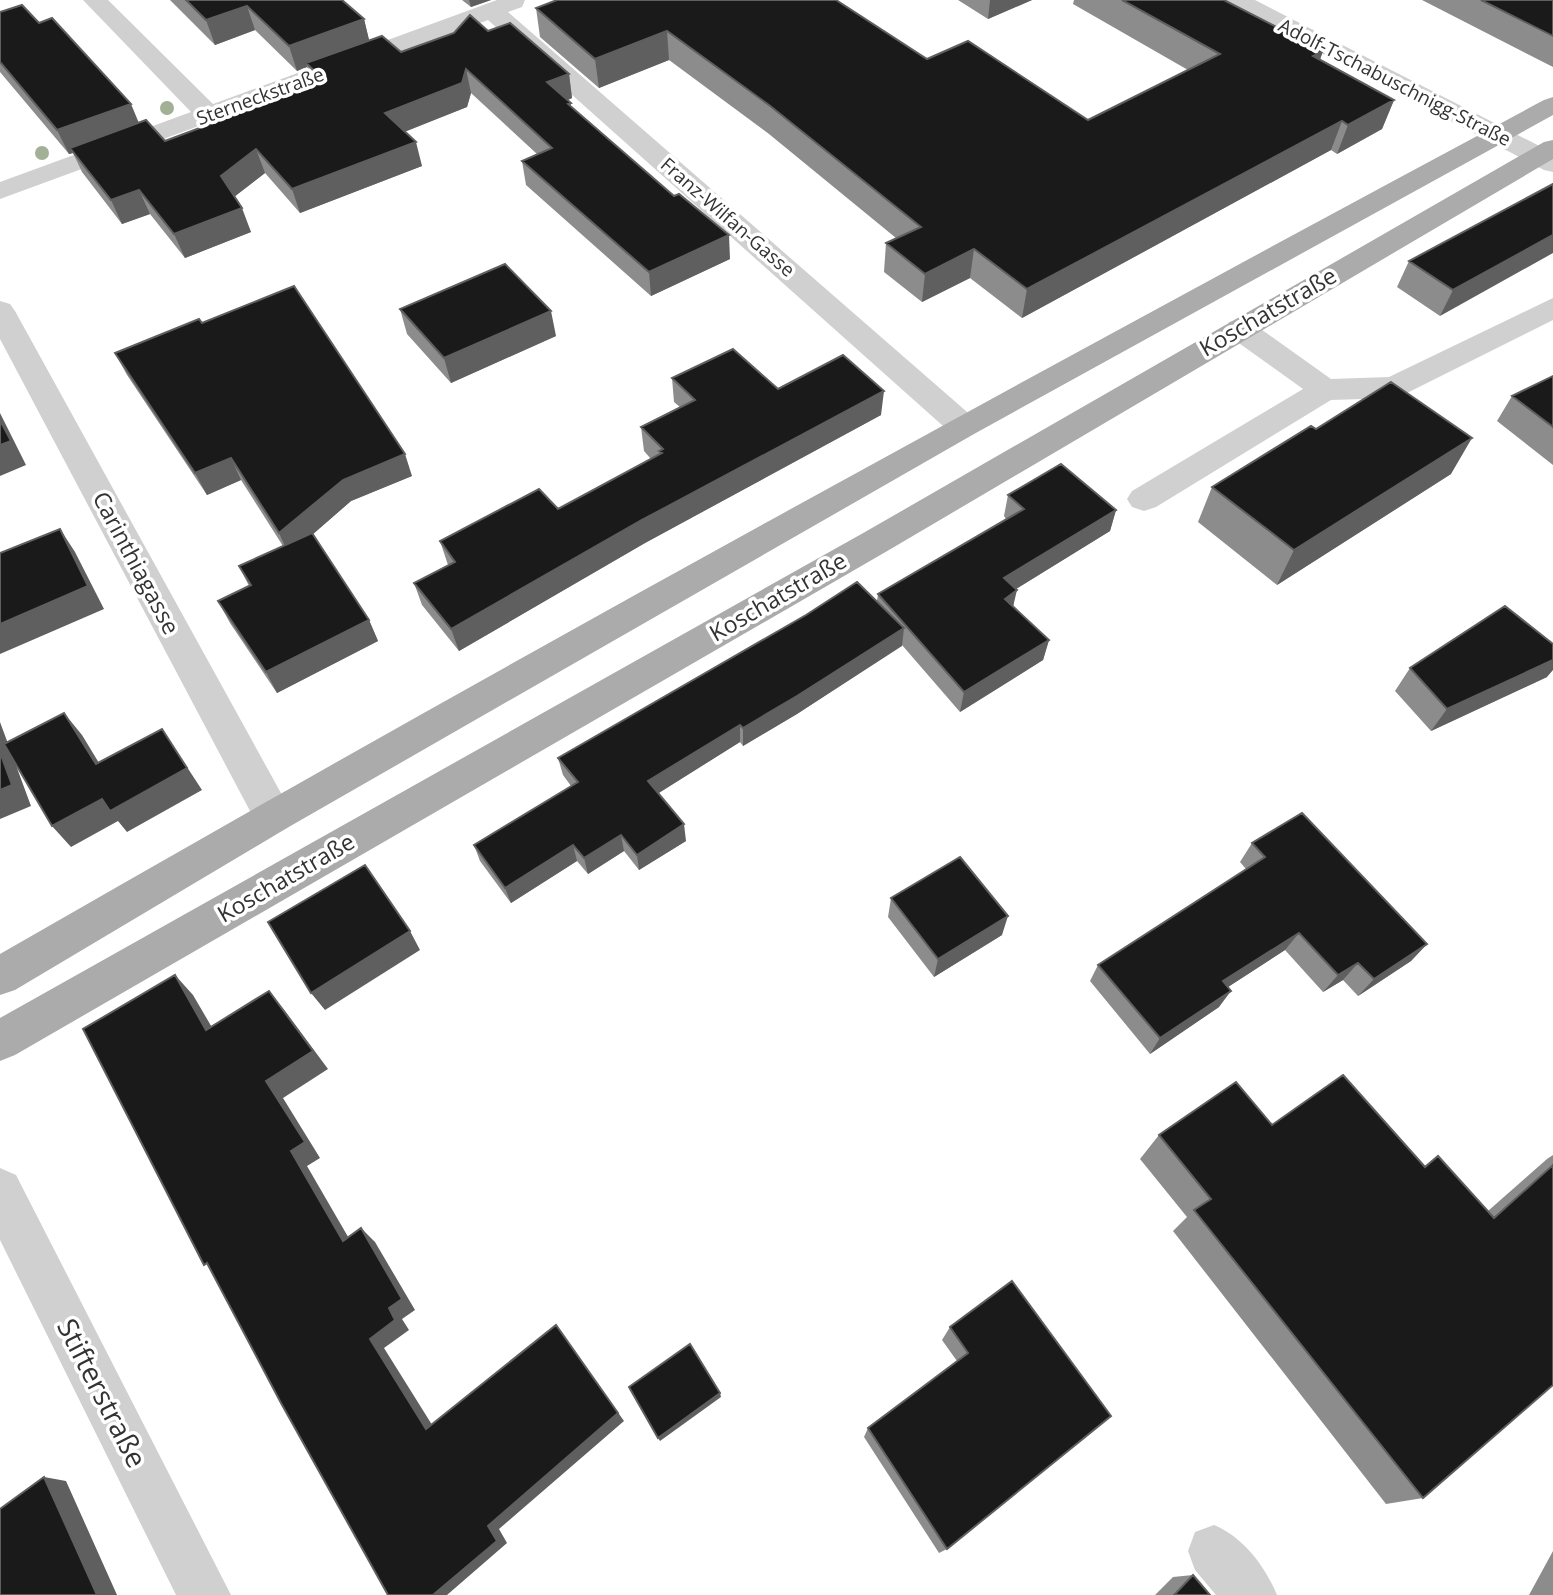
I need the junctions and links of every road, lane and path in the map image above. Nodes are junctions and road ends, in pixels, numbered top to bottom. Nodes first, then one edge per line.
1 (95, 0) edge
2 (520, 0) edge
3 (1237, 0) edge
4 (491, 10) junction
5 (1553, 105) edge
6 (209, 115) junction
7 (1497, 135) junction
8 (1548, 156) edge
9 (0, 191) edge
10 (1553, 307) edge
11 (0, 311) edge
12 (1240, 329) junction
13 (1325, 390) junction
14 (963, 426) junction
15 (1144, 499) dead end
16 (273, 816) junction
17 (0, 976) edge
18 (0, 1041) edge
19 (0, 1191) edge
20 (1214, 1551) dead end
21 (204, 1595) edge
22 (1250, 1595) edge

1 - 6 street
2 - 4 street, Sterneckstraße
3 - 7 street, Adolf-Tschabuschnigg-Straße
4 - 6 street, Sterneckstraße
4 - 14 street, Franz-Wilfan-Gasse
5 - 7 main road, Koschatstraße
6 - 9 street, Sterneckstraße
7 - 8 street, Adolf-Tschabuschnigg-Straße
7 - 14 main road, Koschatstraße
8 - 12 main road, Koschatstraße
10 - 13 street
11 - 16 street, Carinthiagasse
12 - 13 street
12 - 18 main road, Koschatstraße
13 - 15 street
14 - 16 main road, Koschatstraße
16 - 17 main road, Koschatstraße
19 - 21 street, Stifterstraße
20 - 22 street

